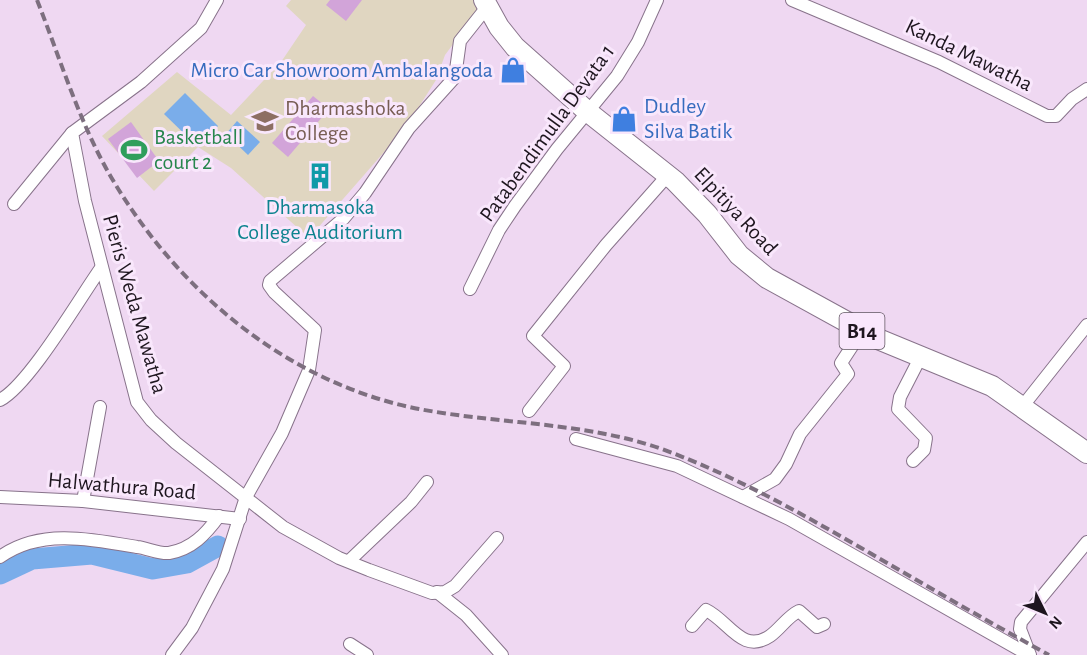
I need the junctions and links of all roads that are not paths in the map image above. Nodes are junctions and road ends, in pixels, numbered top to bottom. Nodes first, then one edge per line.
1 (218, 0) edge
2 (657, 0) edge
3 (792, 0) edge
4 (485, 4) edge
5 (1087, 89) edge
6 (588, 112) junction
7 (72, 134) junction
8 (668, 175) junction
9 (14, 204) dead end
10 (101, 268) junction
11 (470, 289) dead end
12 (1087, 325) edge
13 (862, 331) junction
14 (920, 358) junction
15 (0, 400) edge
16 (100, 407) dead end
17 (1022, 407) junction
18 (529, 411) dead end
19 (576, 439) dead end
20 (1087, 453) edge
21 (913, 461) dead end
22 (427, 482) dead end
23 (0, 497) edge
24 (246, 497) junction
25 (743, 497) junction
26 (83, 501) junction
27 (219, 516) junction
28 (240, 519) junction
29 (496, 538) dead end
30 (1087, 542) edge
31 (0, 557) edge
32 (348, 561) junction
33 (437, 592) junction
34 (824, 624) dead end
35 (692, 626) dead end
36 (350, 644) dead end
37 (172, 655) edge
38 (367, 655) edge
39 (502, 655) edge
40 (1029, 655) edge

1 - 7 street
2 - 6 street, Patabendimulla Devata 1
3 - 5 street, Kanda Mawatha
4 - 6 main road, Elpitiya Road / B14
4 - 24 street
6 - 8 main road, Elpitiya Road / B14
6 - 11 street, Patabendimulla Devata 1
7 - 9 street
7 - 10 street, Pieris Weda Mawatha
8 - 13 main road, Elpitiya Road / B14
8 - 18 street
10 - 15 street
10 - 24 street, Pieris Weda Mawatha
12 - 17 street
13 - 14 main road, Elpitiya Road / B14
13 - 25 street
14 - 17 main road, Elpitiya Road / B14
14 - 21 street
16 - 26 street
17 - 20 main road, Elpitiya Road / B14
19 - 25 street
22 - 32 street
23 - 26 street, Halwathura Road
24 - 28 street
24 - 32 street, Pieris Weda Mawatha
25 - 40 street
26 - 27 street, Halwathura Road
27 - 28 street, Halwathura Road
27 - 31 street
28 - 37 street
29 - 33 street
30 - 40 street
32 - 33 street, Pieris Weda Mawatha
33 - 39 street, Pieris Weda Mawatha
34 - 35 street
36 - 38 street

